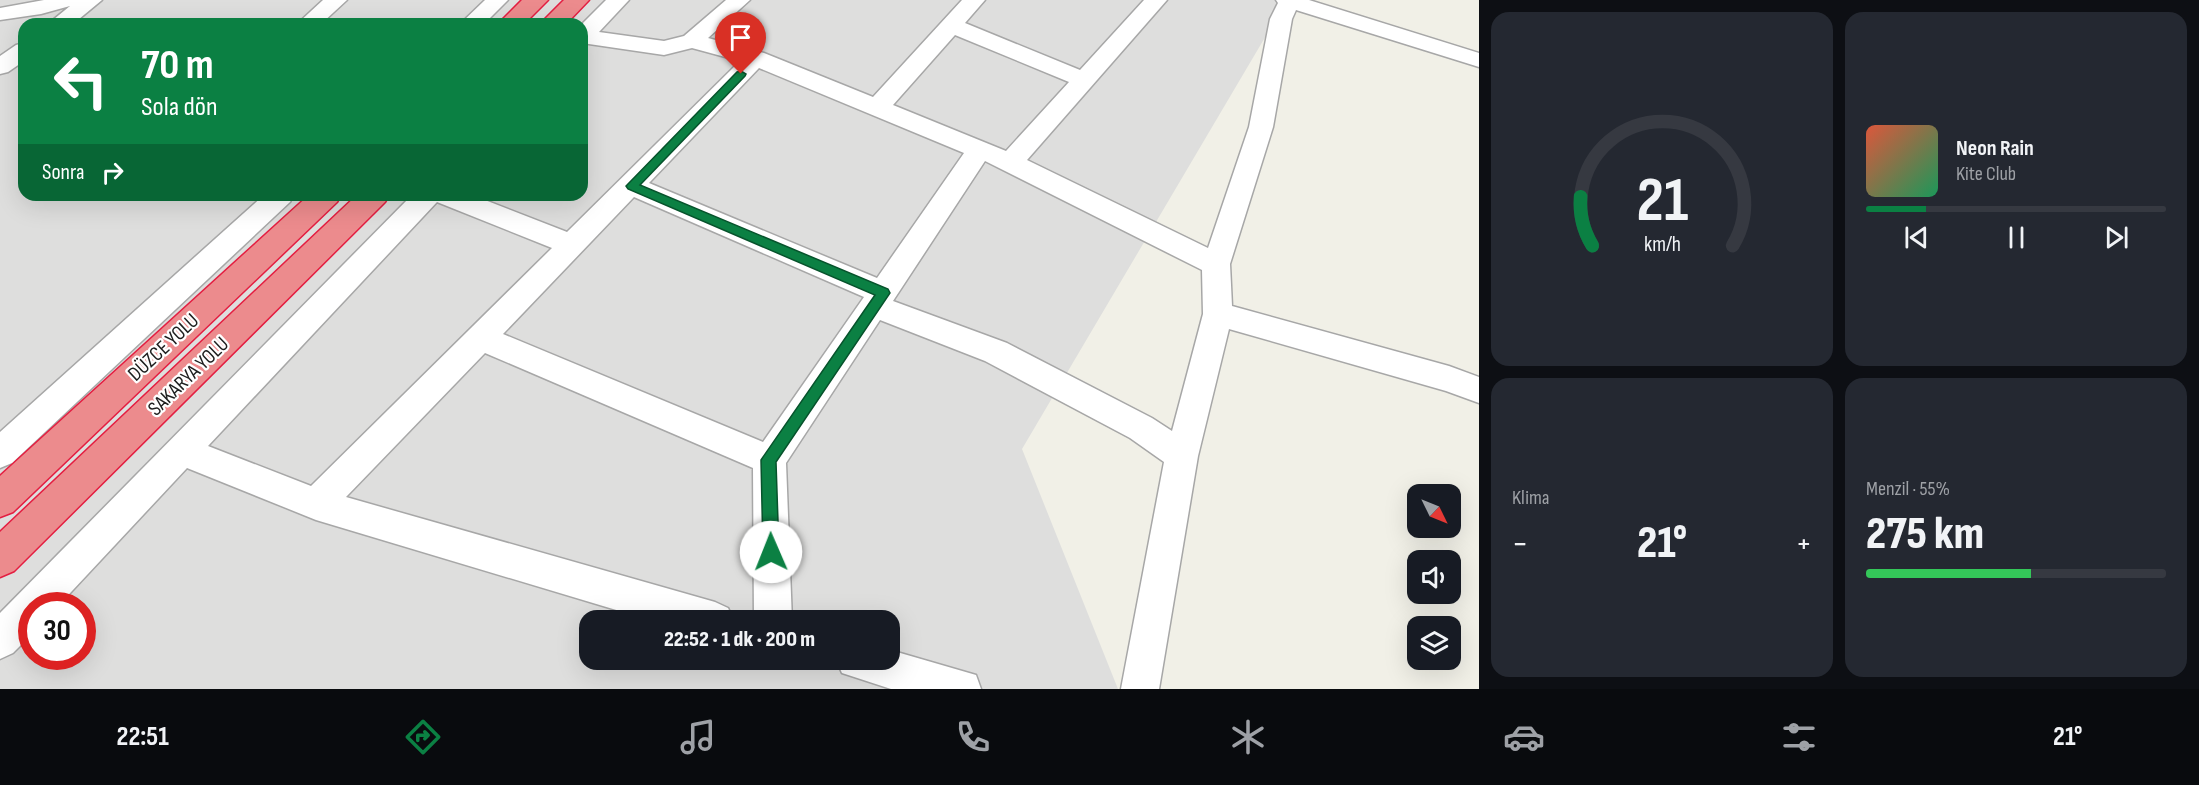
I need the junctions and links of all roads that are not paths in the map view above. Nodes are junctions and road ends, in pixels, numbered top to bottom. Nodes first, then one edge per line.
1 (66, 0) edge
2 (91, 0) edge
3 (336, 0) edge
4 (497, 0) edge
5 (536, 0) edge
6 (577, 0) edge
7 (618, 0) edge
8 (739, 0) edge
9 (974, 0) edge
10 (1156, 0) edge
11 (1289, 1) edge
12 (0, 14) edge
13 (67, 18) edge
14 (315, 18) edge
15 (478, 18) edge
16 (516, 18) edge
17 (558, 18) edge
18 (950, 25) junction
19 (588, 30) edge
20 (588, 37) edge
21 (692, 41) junction
22 (18, 54) edge
23 (756, 58) junction
24 (1479, 60) edge
25 (0, 68) edge
26 (1084, 80) junction
27 (878, 106) junction
28 (980, 149) junction
29 (1010, 162) junction
30 (632, 186) junction
31 (274, 201) edge
32 (321, 201) edge
33 (369, 201) edge
34 (422, 201) edge
35 (460, 201) edge
36 (573, 245) junction
37 (1216, 264) junction
38 (879, 300) junction
39 (1218, 314) junction
40 (481, 338) junction
41 (1479, 390) edge
42 (181, 451) junction
43 (0, 453) edge
44 (1182, 456) junction
45 (769, 460) junction
46 (0, 500) edge
47 (316, 504) junction
48 (0, 558) edge
49 (46, 592) edge
50 (677, 610) edge
51 (773, 610) edge
52 (18, 621) edge
53 (0, 640) edge
54 (892, 670) edge
55 (962, 689) edge
56 (1140, 689) edge

1 - 12 street
2 - 13 street
3 - 14 street
4 - 15 street
5 - 16 highway
6 - 17 highway
7 - 19 street
8 - 21 street
9 - 18 street
10 - 26 street
11 - 24 street
11 - 37 street
18 - 26 street
18 - 27 street
20 - 21 street
21 - 23 street
22 - 25 street
23 - 27 street
23 - 30 street
26 - 29 street
27 - 28 street
28 - 29 street
28 - 38 street
29 - 37 street
30 - 36 street
30 - 38 street
31 - 43 street
32 - 46 highway, DÜZCE YOLU
33 - 48 highway, SAKARYA YOLU
34 - 42 street
35 - 36 street
36 - 40 street
37 - 39 street
38 - 44 street
38 - 45 street
39 - 41 street
39 - 44 street
40 - 45 street
40 - 47 street
42 - 47 street
42 - 49 street
44 - 56 street
45 - 51 street
47 - 50 street
52 - 53 street
54 - 55 street

